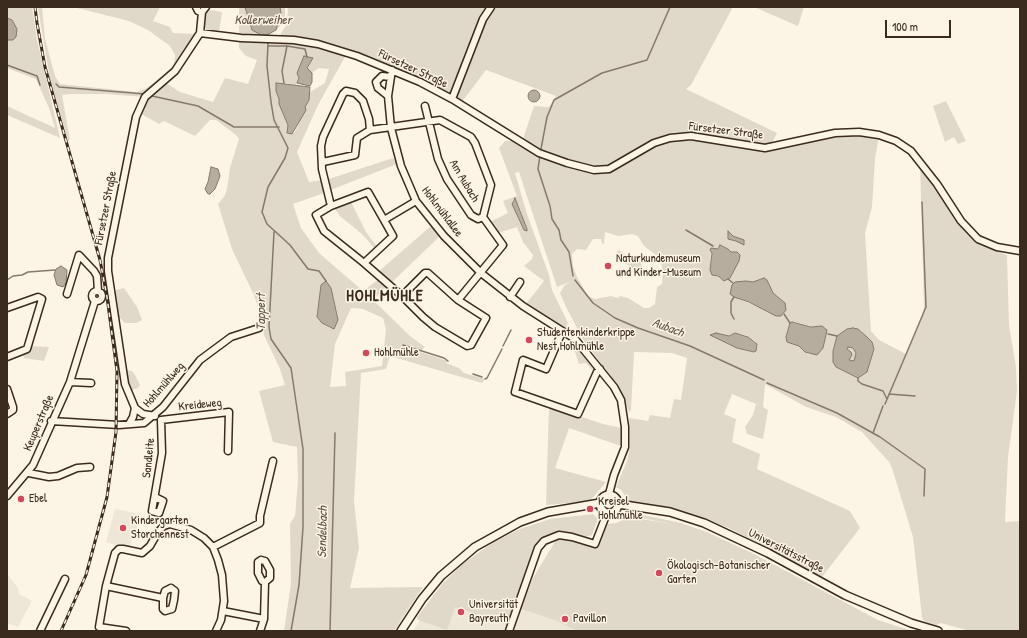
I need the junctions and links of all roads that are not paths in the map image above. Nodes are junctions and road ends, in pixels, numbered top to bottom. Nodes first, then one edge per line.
1 (196, 7) edge
2 (492, 7) edge
3 (206, 9) edge
4 (200, 33) junction
5 (392, 70) junction
6 (390, 77) junction
7 (388, 96) junction
8 (452, 99) junction
9 (425, 106) dead end
10 (429, 122) junction
11 (391, 128) junction
12 (370, 130) junction
13 (322, 162) junction
14 (416, 201) junction
15 (331, 206) junction
16 (483, 216) junction
17 (384, 220) junction
18 (1020, 251) edge
19 (364, 263) junction
20 (481, 274) junction
21 (520, 282) dead end
22 (67, 294) dead end
23 (402, 296) junction
24 (510, 297) junction
25 (458, 300) junction
26 (7, 308) edge
27 (259, 328) dead end
28 (562, 332) junction
29 (7, 357) edge
30 (600, 369) junction
31 (70, 382) junction
32 (91, 383) dead end
33 (7, 389) edge
34 (135, 408) junction
35 (7, 414) edge
36 (154, 416) junction
37 (161, 420) junction
38 (51, 421) junction
39 (129, 424) junction
40 (228, 451) dead end
41 (273, 461) dead end
42 (90, 467) dead end
43 (28, 473) junction
44 (9, 489) edge
45 (609, 494) junction
46 (7, 496) edge
47 (155, 497) dead end
48 (600, 503) junction
49 (618, 504) junction
50 (607, 513) junction
51 (213, 547) junction
52 (65, 580) dead end
53 (265, 582) dead end
54 (106, 586) junction
55 (163, 598) dead end
56 (223, 611) junction
57 (264, 619) junction
58 (98, 629) edge
59 (40, 631) edge
60 (126, 631) edge
61 (216, 631) edge
62 (260, 631) edge
63 (401, 631) edge
64 (509, 631) edge
65 (938, 631) edge

1 - 3 street, Fürsetzer Straße
2 - 8 street, Fürsetzer Straße
3 - 4 street, Fürsetzer Straße
4 - 5 street, Fürsetzer Straße
4 - 34 street, Fürsetzer Straße
5 - 6 street, Hohlmühlallee
5 - 8 street, Fürsetzer Straße
6 - 7 street, Hohlmühlallee
6 - 7 street
7 - 11 street, Hohlmühlallee
8 - 18 street, Fürsetzer Straße
9 - 10 street, Am Aubach
10 - 11 street, Am Aubach
10 - 16 street, Am Aubach
10 - 16 street, Am Aubach
11 - 12 street, Am Aubach
11 - 14 street, Hohlmühlallee
12 - 13 street
12 - 13 street
13 - 15 street
14 - 17 street
14 - 20 street, Hohlmühlallee
15 - 17 street
15 - 19 street
16 - 20 street, Am Aubach
17 - 19 street
19 - 23 street
20 - 24 street, Hohlmühlallee
20 - 25 street
21 - 24 street
22 - 31 street, Keuperstraße
23 - 25 street
23 - 25 street
24 - 28 street, Hohlmühlallee
26 - 29 street
27 - 36 street, Hohlmühlweg
28 - 30 street, Hohlmühlallee
28 - 30 street
30 - 45 street
31 - 32 street
31 - 38 street, Keuperstraße
33 - 35 street
34 - 36 street
34 - 39 street
36 - 37 street
36 - 39 street, Hohlmühlweg
37 - 40 street, Kreideweg
37 - 47 street, Sandleite
38 - 39 street, Hohlmühlweg
38 - 43 street, Keuperstraße
41 - 51 street
42 - 43 street
43 - 44 street
44 - 46 street
45 - 48 main road
45 - 49 main road
48 - 50 main road
48 - 63 main road
49 - 50 main road
49 - 65 main road, Universitätsstraße
50 - 64 street
51 - 54 street
51 - 56 street
52 - 59 street
53 - 57 street
54 - 55 street
54 - 58 street
56 - 57 street
56 - 61 street
57 - 62 street
58 - 60 street

